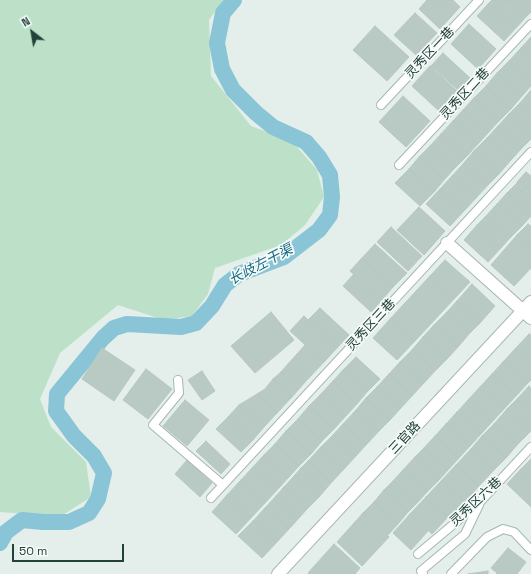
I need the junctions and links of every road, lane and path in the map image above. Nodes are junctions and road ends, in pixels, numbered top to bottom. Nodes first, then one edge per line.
1 (478, 0) edge
2 (531, 24) edge
3 (381, 105) dead end
4 (531, 152) edge
5 (399, 165) dead end
6 (447, 243) junction
7 (528, 311) edge
8 (178, 380) dead end
9 (531, 447) edge
10 (223, 485) junction
11 (211, 498) dead end
12 (480, 502) junction
13 (531, 550) edge
14 (418, 554) dead end
15 (278, 574) edge
16 (423, 574) edge
17 (451, 574) edge

1 - 3 lane, 灵秀区一巷
2 - 5 lane, 灵秀区二巷
4 - 6 lane, 灵秀区三巷
6 - 7 street
6 - 10 lane, 灵秀区三巷
7 - 15 street, 三官路
8 - 10 lane
9 - 12 lane, 灵秀区六巷
10 - 11 lane, 灵秀区三巷
12 - 14 lane, 灵秀区六巷
12 - 16 lane
13 - 17 lane

